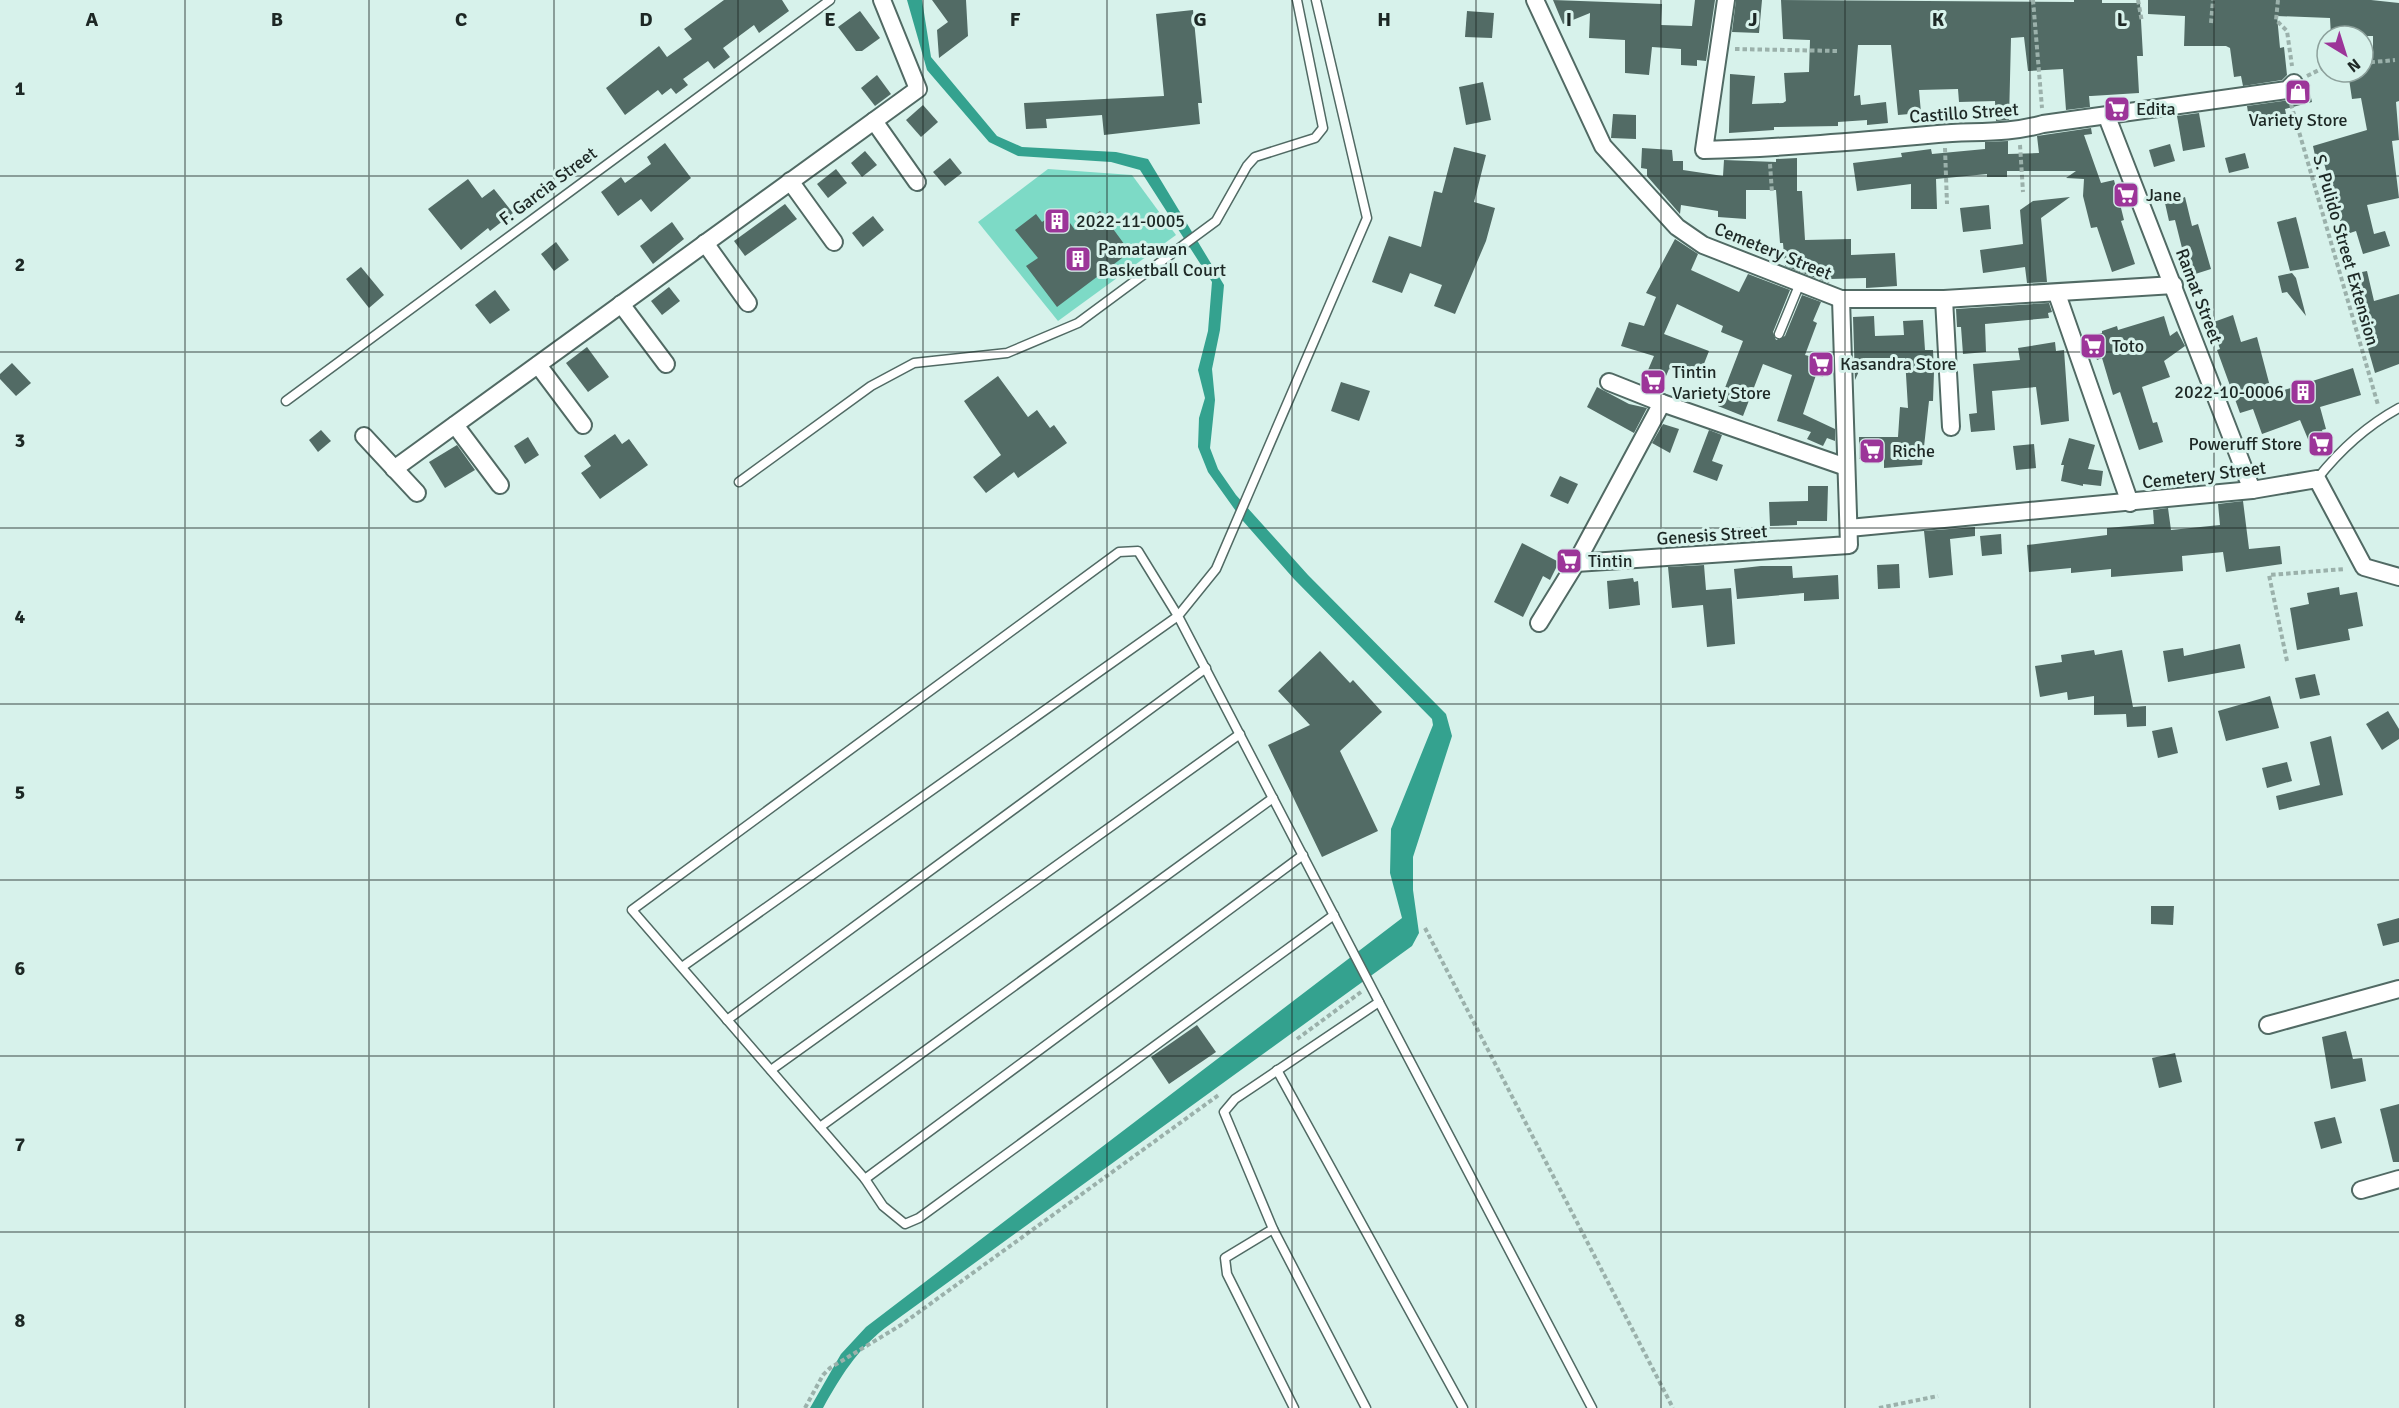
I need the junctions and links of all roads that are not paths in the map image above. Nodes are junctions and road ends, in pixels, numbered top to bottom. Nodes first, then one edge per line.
1 (830, 0) edge
2 (882, 0) edge
3 (1297, 0) edge
4 (1316, 0) edge
5 (1535, 0) edge
6 (1726, 0) edge
7 (2290, 86) road end
8 (2107, 117) junction
9 (874, 121) junction
10 (790, 181) junction
11 (917, 182) dead end
12 (834, 242) dead end
13 (705, 243) junction
14 (1800, 283) junction
15 (2175, 285) junction
16 (2057, 294) junction
17 (1841, 299) junction
18 (1944, 299) junction
19 (748, 303) dead end
20 (621, 304) junction
21 (1779, 334) dead end
22 (666, 364) dead end
23 (538, 365) junction
24 (1609, 382) dead end
25 (286, 401) dead end
26 (1662, 403) junction
27 (2399, 408) edge
28 (455, 424) junction
29 (583, 425) dead end
30 (1951, 427) dead end
31 (364, 436) dead end
32 (1846, 467) junction
33 (394, 469) junction
34 (2317, 479) junction
35 (739, 482) dead end
36 (500, 485) dead end
37 (2252, 490) junction
38 (417, 493) dead end
39 (2130, 503) junction
40 (1849, 528) junction
41 (1849, 545) joint
42 (1576, 563) junction
43 (2399, 578) edge
44 (1178, 616) junction
45 (1539, 623) dead end
46 (1206, 668) junction
47 (1240, 734) junction
48 (1273, 798) junction
49 (1303, 855) junction
50 (1334, 915) junction
51 (681, 967) junction
52 (2399, 989) edge
53 (1379, 1002) junction
54 (727, 1020) junction
55 (2268, 1025) dead end
56 (771, 1070) junction
57 (1277, 1070) junction
58 (820, 1127) junction
59 (865, 1179) junction
60 (2399, 1179) edge
61 (2361, 1190) dead end
62 (1273, 1229) junction
63 (1294, 1408) edge
64 (1366, 1408) edge
65 (1463, 1408) edge
66 (1592, 1408) edge

1 - 25 lane, F. Garcia Street
2 - 9 street
3 - 35 lane
4 - 44 lane
5 - 14 street, Cemetery Street
6 - 8 street, Castillo Street
7 - 8 street, Castillo Street
8 - 15 street, Ramat Street
9 - 10 street
9 - 11 street
10 - 12 street
10 - 13 street
13 - 19 street
13 - 20 street
14 - 17 street, Cemetery Street
14 - 21 lane
15 - 16 street, Cemetery Street
15 - 37 street, Ramat Street
16 - 18 street, Cemetery Street
16 - 39 street, Cemetery Street
17 - 18 street, Cemetery Street
17 - 32 street, Cemetery Street
18 - 30 street
20 - 22 street
20 - 23 street
23 - 28 street
23 - 29 street
24 - 26 street
26 - 32 street
26 - 42 street
27 - 34 lane
28 - 33 street
28 - 36 street
31 - 33 street
32 - 40 street, Cemetery Street
33 - 38 street
34 - 37 street, Cemetery Street
34 - 43 street
37 - 39 street, Cemetery Street
39 - 40 street, Cemetery Street
40 - 41 street, Cemetery Street
41 - 42 street, Genesis Street
42 - 45 street
44 - 46 lane
44 - 51 lane
44 - 51 lane
46 - 47 lane
46 - 54 lane
47 - 48 lane
47 - 56 lane
48 - 49 lane
48 - 58 lane
49 - 50 lane
49 - 59 lane
50 - 53 lane
50 - 59 lane
51 - 54 lane
52 - 55 street
53 - 57 lane
53 - 66 lane
54 - 56 lane
56 - 58 lane
57 - 62 lane
57 - 65 lane
58 - 59 lane
60 - 61 street
62 - 63 lane
62 - 64 lane

